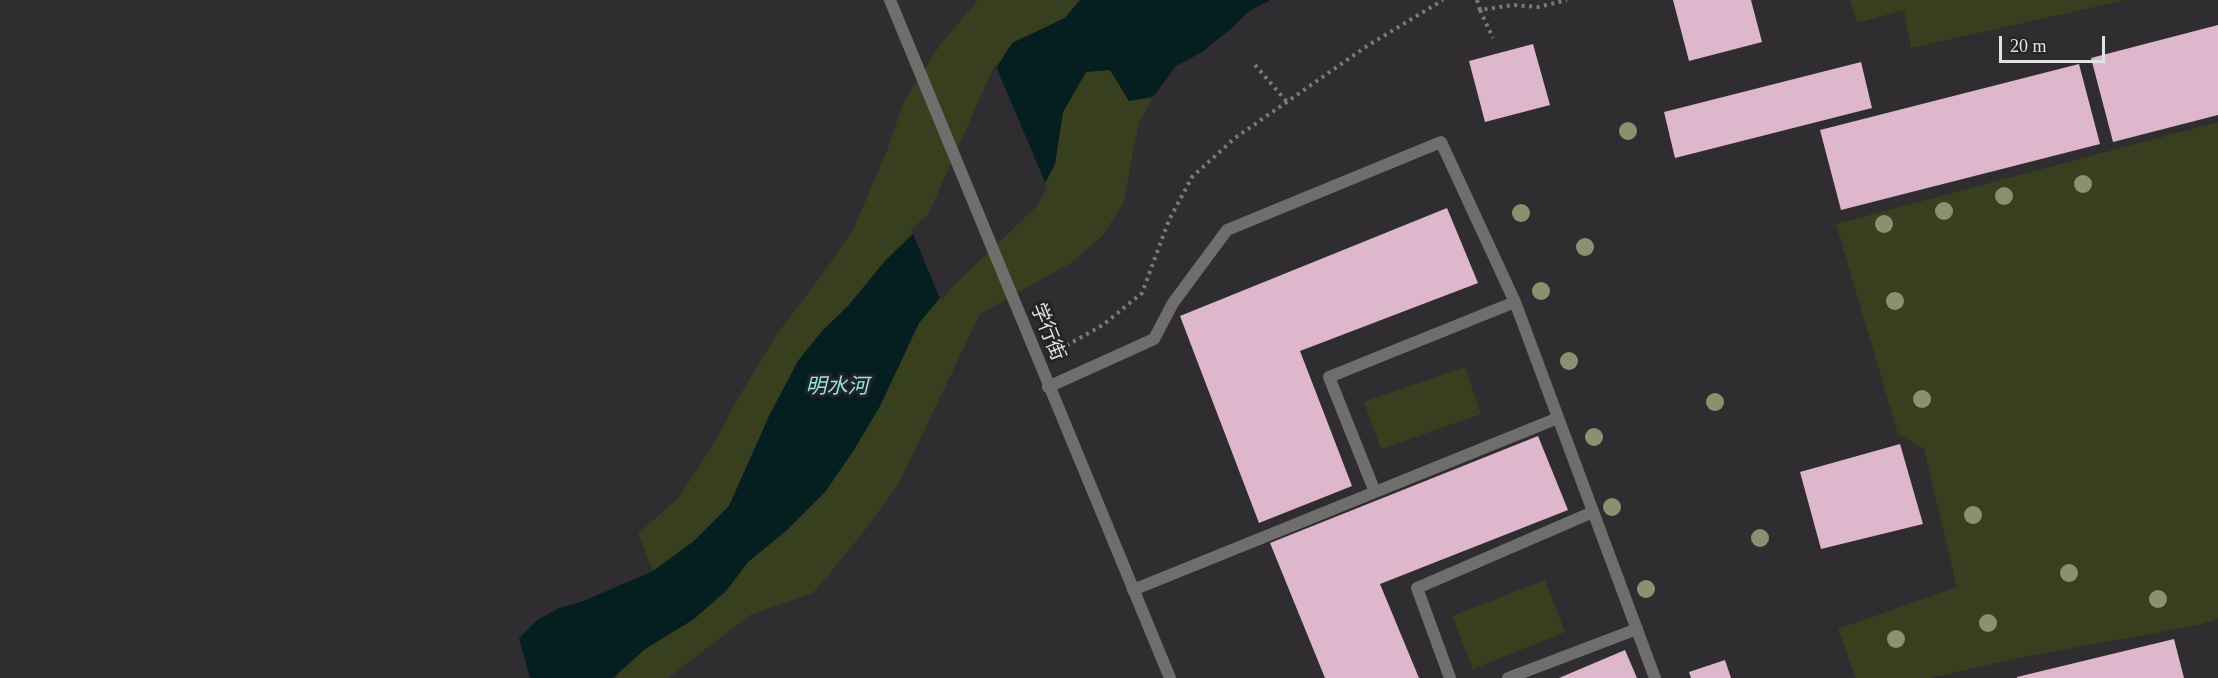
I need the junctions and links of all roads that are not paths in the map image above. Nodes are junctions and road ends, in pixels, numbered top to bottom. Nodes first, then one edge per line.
1 (890, 0) edge
2 (1515, 303) junction
3 (1048, 387) junction
4 (1558, 418) junction
5 (1375, 492) junction
6 (1593, 512) junction
7 (1133, 590) junction
8 (1637, 629) junction
9 (1170, 678) edge
10 (1450, 678) edge
11 (1508, 678) edge
12 (1655, 678) edge

1 - 3 street, 学行街
2 - 3 street
2 - 4 street
2 - 5 street
3 - 7 street, 学行街
4 - 5 street
4 - 6 street
5 - 7 street
6 - 8 street
6 - 10 street
7 - 9 street, 学行街
8 - 11 street
8 - 12 street

